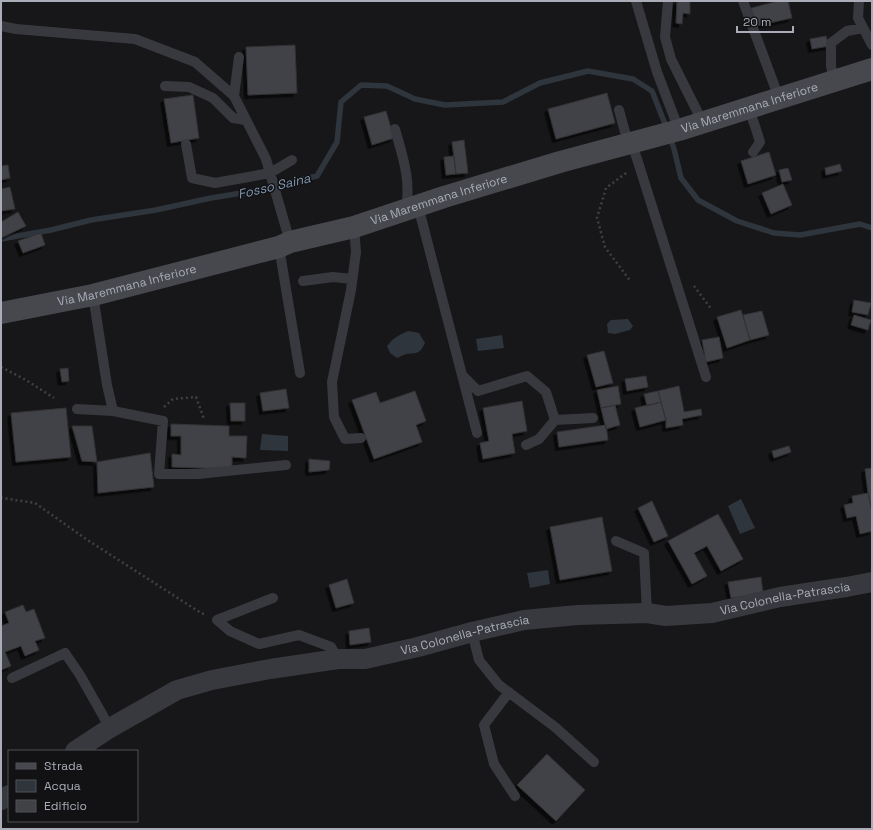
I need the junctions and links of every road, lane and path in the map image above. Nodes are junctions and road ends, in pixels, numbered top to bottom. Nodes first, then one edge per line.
1 (636, 1) edge
2 (668, 1) edge
3 (743, 1) edge
4 (859, 1) edge
5 (1, 26) edge
6 (863, 28) junction
7 (872, 45) edge
8 (239, 57) dead end
9 (872, 68) edge
10 (834, 81) junction
11 (165, 86) dead end
12 (234, 96) junction
13 (779, 98) junction
14 (748, 107) junction
15 (618, 110) dead end
16 (246, 120) junction
17 (703, 122) junction
18 (395, 129) dead end
19 (668, 133) junction
20 (186, 144) dead end
21 (753, 152) dead end
22 (635, 153) junction
23 (292, 160) dead end
24 (270, 173) junction
25 (412, 208) junction
26 (354, 227) junction
27 (285, 244) junction
28 (352, 279) junction
29 (303, 281) dead end
30 (631, 282) dead end
31 (94, 295) junction
32 (1, 313) edge
33 (1, 367) edge
34 (300, 373) dead end
35 (462, 375) junction
36 (706, 377) dead end
37 (54, 398) dead end
38 (77, 409) dead end
39 (113, 412) junction
40 (204, 418) dead end
41 (593, 418) dead end
42 (555, 420) junction
43 (163, 421) junction
44 (477, 433) dead end
45 (361, 438) dead end
46 (526, 445) dead end
47 (286, 465) dead end
48 (1, 497) edge
49 (616, 541) dead end
50 (872, 582) edge
51 (273, 598) dead end
52 (647, 613) junction
53 (228, 616) junction
54 (472, 632) junction
55 (338, 659) junction
56 (12, 678) dead end
57 (508, 692) junction
58 (110, 728) junction
59 (77, 750) edge
60 (594, 762) dead end
61 (514, 796) dead end

1 - 19 lane
2 - 17 lane
3 - 13 lane
4 - 6 lane
5 - 12 lane
6 - 7 lane
6 - 10 lane
8 - 12 lane
9 - 10 main road, Via Maremmana Inferiore
10 - 13 main road, Via Maremmana Inferiore
11 - 16 lane
12 - 16 lane
13 - 14 main road, Via Maremmana Inferiore
14 - 17 main road, Via Maremmana Inferiore
14 - 21 lane
15 - 22 lane
16 - 24 lane
17 - 19 main road, Via Maremmana Inferiore
18 - 25 lane
19 - 22 main road, Via Maremmana Inferiore
20 - 24 lane
22 - 25 main road, Via Maremmana Inferiore
22 - 30 path
22 - 36 lane
23 - 24 lane
24 - 27 lane
25 - 26 main road, Via Maremmana Inferiore
25 - 35 lane
26 - 27 main road, Via Maremmana Inferiore
26 - 28 lane
27 - 31 main road, Via Maremmana Inferiore
27 - 34 lane
28 - 29 lane
28 - 45 lane
31 - 32 main road, Via Maremmana Inferiore
31 - 39 lane
33 - 37 path
35 - 42 lane
35 - 44 lane
38 - 39 lane
39 - 43 lane
40 - 43 path
41 - 42 lane
42 - 46 lane
43 - 47 lane
48 - 53 path
49 - 52 lane
50 - 52 street, Via Colonella-Patrascia
51 - 53 lane
52 - 54 street, Via Colonella-Patrascia
53 - 55 lane
54 - 55 street, Via Colonella-Patrascia
54 - 57 lane
55 - 58 street, Via Colonella-Patrascia
56 - 58 lane
57 - 60 lane
57 - 61 lane
58 - 59 street, Via Colonella-Patrascia

